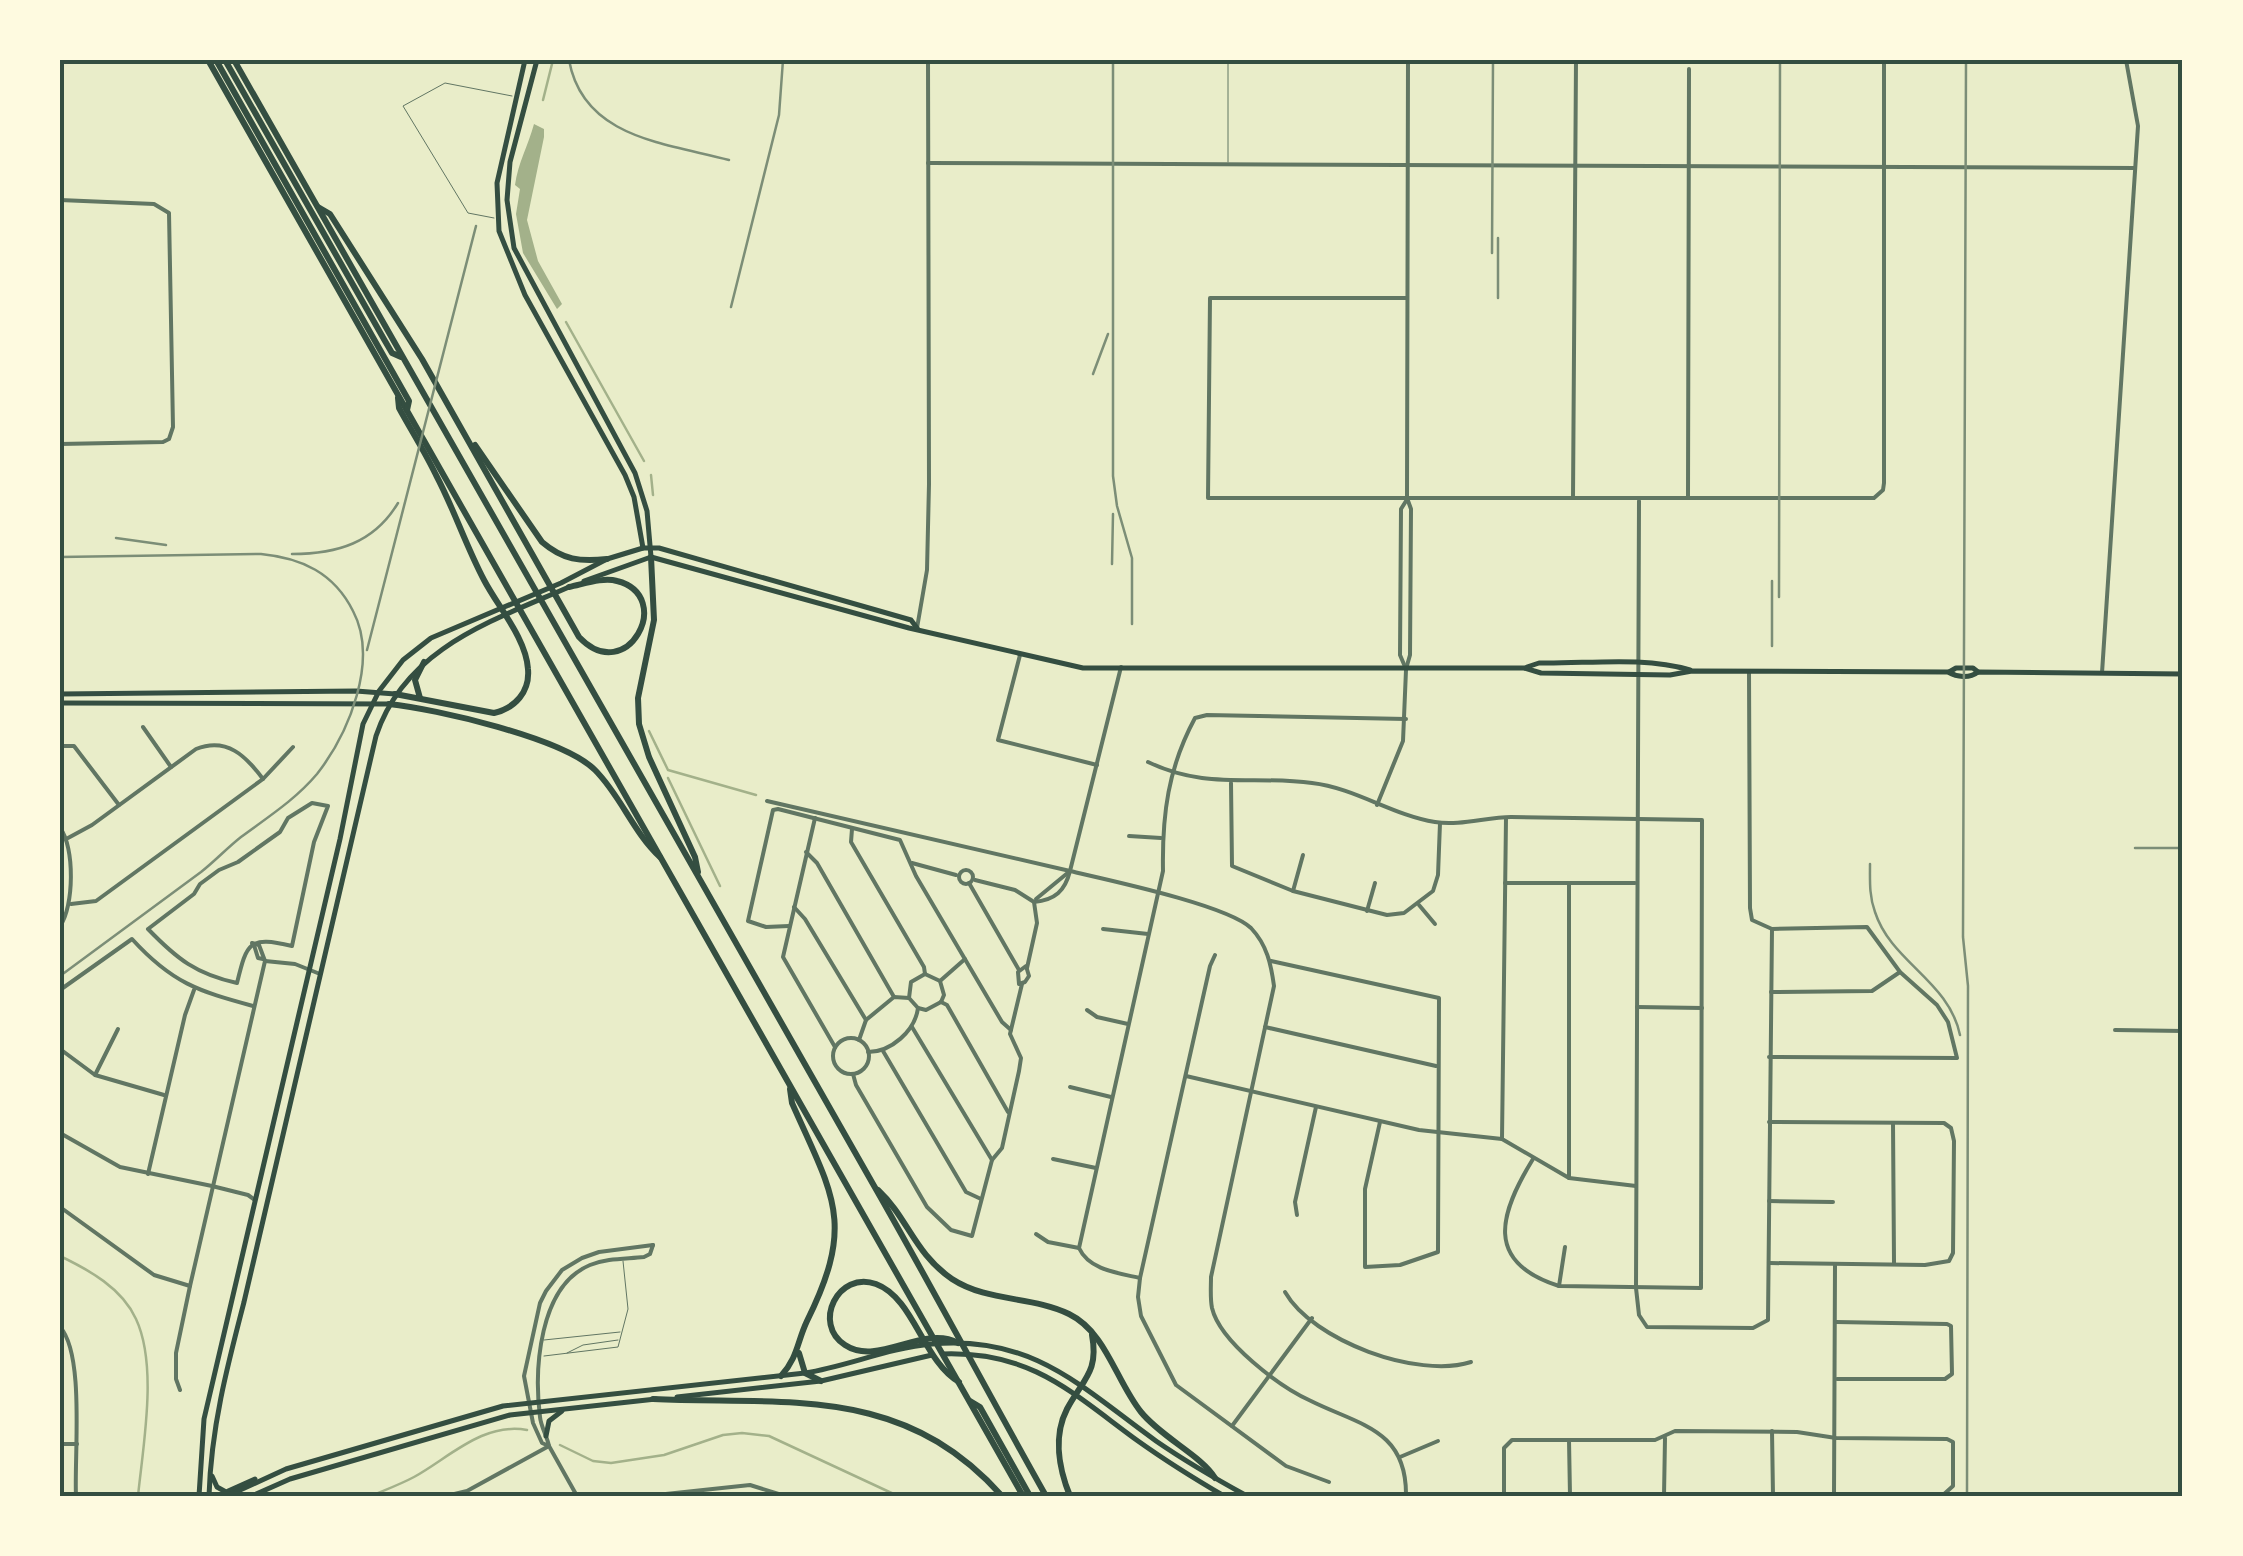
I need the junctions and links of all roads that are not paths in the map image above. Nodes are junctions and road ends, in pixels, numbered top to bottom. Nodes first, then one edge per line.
1 (212, 60) edge
2 (225, 60) edge
3 (234, 60) edge
4 (526, 60) edge
5 (537, 60) edge
6 (928, 60) edge
7 (1228, 60) edge
8 (1408, 60) edge
9 (1576, 60) edge
10 (1884, 60) edge
11 (2126, 60) edge
12 (1689, 70) dead end
13 (516, 98) junction
14 (525, 106) junction
15 (928, 163) junction
16 (1228, 164) junction
17 (1408, 165) junction
18 (1574, 166) junction
19 (1689, 166) junction
20 (1884, 167) junction
21 (2135, 168) junction
22 (60, 200) edge
23 (317, 206) junction
24 (498, 218) junction
25 (1407, 298) junction
26 (550, 318) junction
27 (540, 320) junction
28 (402, 357) junction
29 (398, 397) junction
30 (407, 411) junction
31 (454, 415) junction
32 (60, 444) edge
33 (1407, 498) junction
34 (1573, 498) junction
35 (1638, 498) junction
36 (1688, 498) junction
37 (643, 548) junction
38 (652, 548) junction
39 (652, 557) junction
40 (607, 559) junction
41 (569, 586) junction
42 (917, 628) junction
43 (1020, 654) junction
44 (424, 662) junction
45 (1638, 664) junction
46 (1121, 668) junction
47 (1406, 668) junction
48 (1524, 668) junction
49 (1692, 671) junction
50 (1749, 672) junction
51 (2102, 673) junction
52 (1638, 674) junction
53 (2183, 674) edge
54 (380, 692) junction
55 (60, 694) edge
56 (395, 694) junction
57 (421, 699) junction
58 (373, 702) junction
59 (60, 703) edge
60 (389, 704) junction
61 (1406, 719) junction
62 (143, 727) dead end
63 (60, 746) edge
64 (292, 747) dead end
65 (1148, 762) dead end
66 (1097, 765) junction
67 (170, 767) junction
68 (1171, 774) junction
69 (263, 780) junction
70 (1231, 782) junction
71 (766, 801) dead end
72 (119, 805) junction
73 (1378, 806) junction
74 (1506, 817) junction
75 (814, 818) junction
76 (1636, 819) junction
77 (1440, 823) junction
78 (60, 828) edge
79 (852, 828) junction
80 (1129, 836) dead end
81 (68, 838) junction
82 (1162, 838) junction
83 (806, 852) junction
84 (1303, 855) dead end
85 (664, 862) junction
86 (912, 864) junction
87 (1070, 871) junction
88 (956, 875) junction
89 (699, 878) junction
90 (972, 882) junction
91 (1375, 883) dead end
92 (1505, 883) junction
93 (1637, 883) junction
94 (1569, 885) junction
95 (1293, 891) junction
96 (1158, 894) junction
97 (1034, 902) junction
98 (70, 904) junction
99 (1419, 904) junction
100 (794, 907) junction
101 (1367, 911) junction
102 (1435, 924) dead end
103 (60, 926) edge
104 (789, 926) junction
105 (1103, 929) dead end
106 (1772, 929) junction
107 (1148, 934) junction
108 (253, 944) junction
109 (1215, 955) dead end
110 (965, 959) junction
111 (264, 960) junction
112 (1271, 961) junction
113 (322, 963) junction
114 (310, 968) junction
115 (1027, 968) junction
116 (1019, 970) junction
117 (1900, 972) junction
118 (320, 974) junction
119 (925, 974) junction
120 (940, 980) junction
121 (1022, 984) junction
122 (60, 990) edge
123 (194, 990) junction
124 (1770, 992) junction
125 (894, 998) junction
126 (909, 998) junction
127 (941, 1002) junction
128 (253, 1006) junction
129 (1637, 1007) junction
130 (918, 1008) junction
131 (1702, 1008) junction
132 (1087, 1010) dead end
133 (866, 1020) junction
134 (1128, 1024) junction
135 (912, 1027) junction
136 (1265, 1027) junction
137 (118, 1028) dead end
138 (1011, 1030) junction
139 (2115, 1030) dead end
140 (2183, 1031) edge
141 (859, 1040) junction
142 (835, 1048) junction
143 (60, 1050) edge
144 (883, 1051) junction
145 (868, 1052) junction
146 (1769, 1057) junction
147 (1438, 1066) junction
148 (853, 1074) junction
149 (95, 1075) junction
150 (1186, 1076) junction
151 (789, 1081) junction
152 (1070, 1087) dead end
153 (1251, 1092) junction
154 (166, 1096) junction
155 (1112, 1097) junction
156 (1316, 1108) junction
157 (1010, 1114) junction
158 (1380, 1122) junction
159 (1769, 1122) junction
160 (1894, 1122) junction
161 (60, 1133) edge
162 (1440, 1133) junction
163 (1502, 1138) junction
164 (1533, 1159) junction
165 (992, 1160) junction
166 (1054, 1160) dead end
167 (1096, 1168) junction
168 (148, 1174) junction
169 (1569, 1178) junction
170 (212, 1186) junction
171 (874, 1186) junction
172 (1636, 1186) junction
173 (984, 1199) junction
174 (255, 1200) junction
175 (1769, 1201) junction
176 (1832, 1202) dead end
177 (60, 1207) edge
178 (1297, 1215) dead end
179 (263, 1218) junction
180 (1036, 1234) dead end
181 (1564, 1247) dead end
182 (1079, 1248) junction
183 (620, 1250) junction
184 (623, 1259) junction
185 (1770, 1263) junction
186 (1894, 1264) junction
187 (1836, 1265) junction
188 (1140, 1278) junction
189 (190, 1286) junction
190 (1559, 1286) junction
191 (1636, 1288) junction
192 (1285, 1292) dead end
193 (1312, 1318) junction
194 (1836, 1322) junction
195 (1087, 1325) junction
196 (60, 1327) edge
197 (624, 1332) junction
198 (544, 1340) junction
199 (622, 1340) junction
200 (958, 1344) joint
201 (901, 1346) junction
202 (798, 1352) junction
203 (564, 1354) junction
204 (540, 1356) junction
205 (1472, 1362) dead end
206 (805, 1372) junction
207 (1272, 1375) junction
208 (781, 1376) junction
209 (1837, 1379) junction
210 (821, 1381) junction
211 (960, 1383) junction
212 (1083, 1384) junction
213 (180, 1390) dead end
214 (1077, 1393) junction
215 (652, 1399) junction
216 (539, 1400) junction
217 (529, 1402) junction
218 (563, 1410) junction
219 (540, 1412) junction
220 (531, 1413) junction
221 (1232, 1426) junction
222 (1772, 1431) junction
223 (546, 1436) junction
224 (1665, 1438) junction
225 (1836, 1438) junction
226 (1568, 1440) junction
227 (1438, 1441) dead end
228 (60, 1444) edge
229 (77, 1444) junction
230 (549, 1446) junction
231 (1400, 1457) junction
232 (210, 1471) junction
233 (263, 1478) junction
234 (1215, 1478) junction
235 (1328, 1482) dead end
236 (720, 1489) junction
237 (76, 1496) edge
238 (199, 1496) edge
239 (209, 1496) edge
240 (227, 1496) edge
241 (252, 1496) edge
242 (446, 1496) edge
243 (577, 1496) edge
244 (647, 1496) edge
245 (720, 1496) edge
246 (786, 1496) edge
247 (1002, 1496) edge
248 (1026, 1496) edge
249 (1046, 1496) edge
250 (1070, 1496) edge
251 (1224, 1496) edge
252 (1247, 1496) edge
253 (1406, 1496) edge
254 (1504, 1496) edge
255 (1570, 1496) edge
256 (1664, 1496) edge
257 (1773, 1496) edge
258 (1834, 1496) edge
259 (1898, 1496) edge
260 (1925, 1496) edge

1 - 29 highway
1 - 30 highway
2 - 28 highway
3 - 23 highway
4 - 13 main road
5 - 14 main road
6 - 15 street
7 - 16 lane
8 - 17 street
9 - 18 street
10 - 20 street
11 - 21 street
12 - 19 street
13 - 14 lane
13 - 24 main road
13 - 24 lane
14 - 26 main road
15 - 16 street
15 - 42 street
16 - 17 street
17 - 18 street
17 - 25 street
18 - 19 street
18 - 34 street
19 - 20 street
19 - 36 street
20 - 21 street
20 - 36 street
21 - 51 street
22 - 32 street
23 - 28 highway
23 - 31 highway
24 - 27 main road
25 - 33 street
25 - 33 street
26 - 27 main road
26 - 38 main road
27 - 37 main road
28 - 89 highway
29 - 30 highway
29 - 57 highway
30 - 85 highway
31 - 40 highway
31 - 41 highway
33 - 34 street
33 - 47 street
33 - 47 street
34 - 35 street
35 - 36 street
35 - 45 street
37 - 38 main road
37 - 39 main road
37 - 40 main road
38 - 39 main road
38 - 42 main road
39 - 41 main road
39 - 42 main road
39 - 89 highway
40 - 54 main road
41 - 44 main road
42 - 43 main road
43 - 46 main road
43 - 66 street
44 - 56 main road
44 - 57 highway
45 - 48 main road
45 - 49 main road
45 - 52 street
46 - 47 main road
46 - 66 street
47 - 48 main road
47 - 61 street
48 - 52 main road
49 - 50 main road
49 - 52 main road
50 - 51 main road
50 - 106 street
51 - 53 main road
52 - 76 street
54 - 55 main road
54 - 56 main road
54 - 58 main road
56 - 57 highway
56 - 60 main road
58 - 59 main road
58 - 60 main road
58 - 114 main road
60 - 85 highway
60 - 113 main road
61 - 68 street
61 - 73 street
62 - 67 street
63 - 72 street
64 - 69 street
65 - 68 street
66 - 87 street
67 - 69 street
67 - 72 street
68 - 70 street
68 - 82 street
69 - 98 street
70 - 73 street
70 - 95 street
71 - 87 street
72 - 81 street
73 - 77 street
74 - 76 street
74 - 77 street
74 - 92 street
75 - 79 street
75 - 83 street
75 - 104 street
76 - 93 street
76 - 131 street
77 - 99 street
78 - 81 street
79 - 86 street
79 - 119 street
80 - 82 street
81 - 98 street
82 - 96 street
83 - 100 street
83 - 125 street
84 - 95 street
85 - 151 highway
86 - 88 street
86 - 110 street
87 - 96 street
87 - 97 street
87 - 97 street
88 - 90 street
88 - 90 street
89 - 171 highway
90 - 97 street
90 - 116 street
91 - 101 street
92 - 94 street
92 - 163 street
93 - 94 street
93 - 129 street
94 - 169 street
95 - 101 street
96 - 107 street
96 - 112 street
97 - 115 street
98 - 103 street
99 - 101 street
99 - 102 street
100 - 104 street
100 - 133 street
104 - 142 street
105 - 107 street
106 - 117 street
106 - 124 street
107 - 134 street
108 - 108 street
108 - 111 street
109 - 150 street
110 - 120 street
110 - 138 street
111 - 114 street
111 - 128 street
112 - 136 street
112 - 147 street
113 - 114 street
113 - 118 main road
114 - 118 street
114 - 174 main road
115 - 116 street
115 - 121 street
116 - 121 street
117 - 124 street
117 - 146 street
118 - 179 main road
119 - 120 street
119 - 126 street
120 - 127 street
121 - 138 street
122 - 123 street
123 - 128 street
123 - 154 street
124 - 146 street
125 - 126 street
125 - 133 street
126 - 130 street
127 - 130 street
127 - 157 street
128 - 170 street
129 - 131 street
129 - 172 street
130 - 135 street
131 - 191 street
132 - 134 street
133 - 141 street
134 - 155 street
135 - 144 street
135 - 165 street
136 - 147 street
136 - 153 street
137 - 149 street
138 - 157 street
139 - 140 street
141 - 142 street
141 - 145 street
142 - 148 street
143 - 149 street
144 - 145 street
144 - 173 street
145 - 148 street
146 - 159 street
147 - 162 street
148 - 173 street
149 - 154 street
150 - 153 street
150 - 188 street
151 - 202 highway
151 - 211 highway
152 - 155 street
153 - 156 street
153 - 207 street
154 - 168 street
155 - 167 street
156 - 158 street
156 - 178 street
157 - 165 street
158 - 162 street
158 - 162 street
159 - 160 street
159 - 175 street
160 - 186 street
160 - 186 street
161 - 168 street
162 - 163 street
163 - 164 street
164 - 169 street
164 - 190 street
165 - 173 street
166 - 167 street
167 - 182 street
168 - 170 street
169 - 172 street
170 - 174 street
170 - 189 street
171 - 195 highway
171 - 249 highway
172 - 191 street
174 - 179 main road
174 - 238 main road
175 - 176 street
175 - 185 street
177 - 189 street
179 - 232 main road
180 - 182 street
181 - 190 street
182 - 188 street
183 - 184 lane
183 - 184 street
183 - 217 street
184 - 197 lane
184 - 198 street
185 - 187 street
185 - 191 street
186 - 187 street
187 - 194 street
188 - 221 street
189 - 213 street
190 - 191 street
192 - 193 street
193 - 205 street
193 - 207 street
194 - 209 street
194 - 209 street
195 - 212 highway
195 - 234 highway
196 - 229 street
197 - 198 lane
197 - 199 lane
198 - 204 street
199 - 203 lane
199 - 203 lane
200 - 201 highway
200 - 212 main road
201 - 206 main road
201 - 211 highway
202 - 206 highway
202 - 208 highway
203 - 204 lane
204 - 216 street
206 - 208 main road
206 - 210 highway
207 - 221 street
207 - 231 street
208 - 216 main road
209 - 225 street
210 - 214 main road
210 - 215 main road
211 - 248 highway
212 - 214 highway
212 - 234 main road
214 - 250 highway
214 - 251 main road
215 - 218 main road
215 - 247 highway
216 - 217 main road
216 - 219 street
217 - 220 street
217 - 233 main road
218 - 219 main road
218 - 223 main road
219 - 220 main road
219 - 223 street
220 - 230 street
220 - 241 main road
221 - 235 street
222 - 224 street
222 - 225 street
222 - 257 street
223 - 230 street
224 - 226 street
224 - 256 street
225 - 258 street
225 - 260 street
226 - 254 street
226 - 255 street
227 - 231 street
228 - 229 street
229 - 237 street
230 - 242 street
230 - 243 street
231 - 253 street
232 - 233 main road
232 - 239 main road
233 - 240 main road
234 - 252 main road
236 - 244 street
236 - 245 street
236 - 246 street
258 - 259 street

